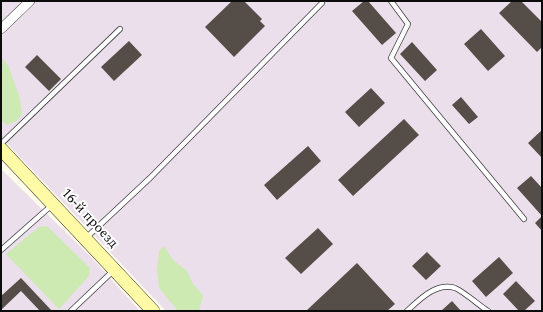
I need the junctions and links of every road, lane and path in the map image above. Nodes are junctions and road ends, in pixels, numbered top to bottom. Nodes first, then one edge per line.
1 (30, 1) edge
2 (391, 1) edge
3 (322, 3) dead end
4 (1, 29) edge
5 (120, 29) dead end
6 (1, 144) edge
7 (1, 149) edge
8 (53, 204) junction
9 (524, 219) dead end
10 (85, 238) junction
11 (1, 250) edge
12 (115, 269) junction
13 (71, 311) edge
14 (153, 311) edge
15 (407, 311) edge
16 (488, 311) edge

1 - 4 street
2 - 9 lane
3 - 10 lane
5 - 6 lane
7 - 8 street, 16-й проезд
8 - 10 street, 16-й проезд
8 - 11 lane
10 - 12 street, 16-й проезд
12 - 13 lane
12 - 14 street, 16-й проезд
15 - 16 lane

